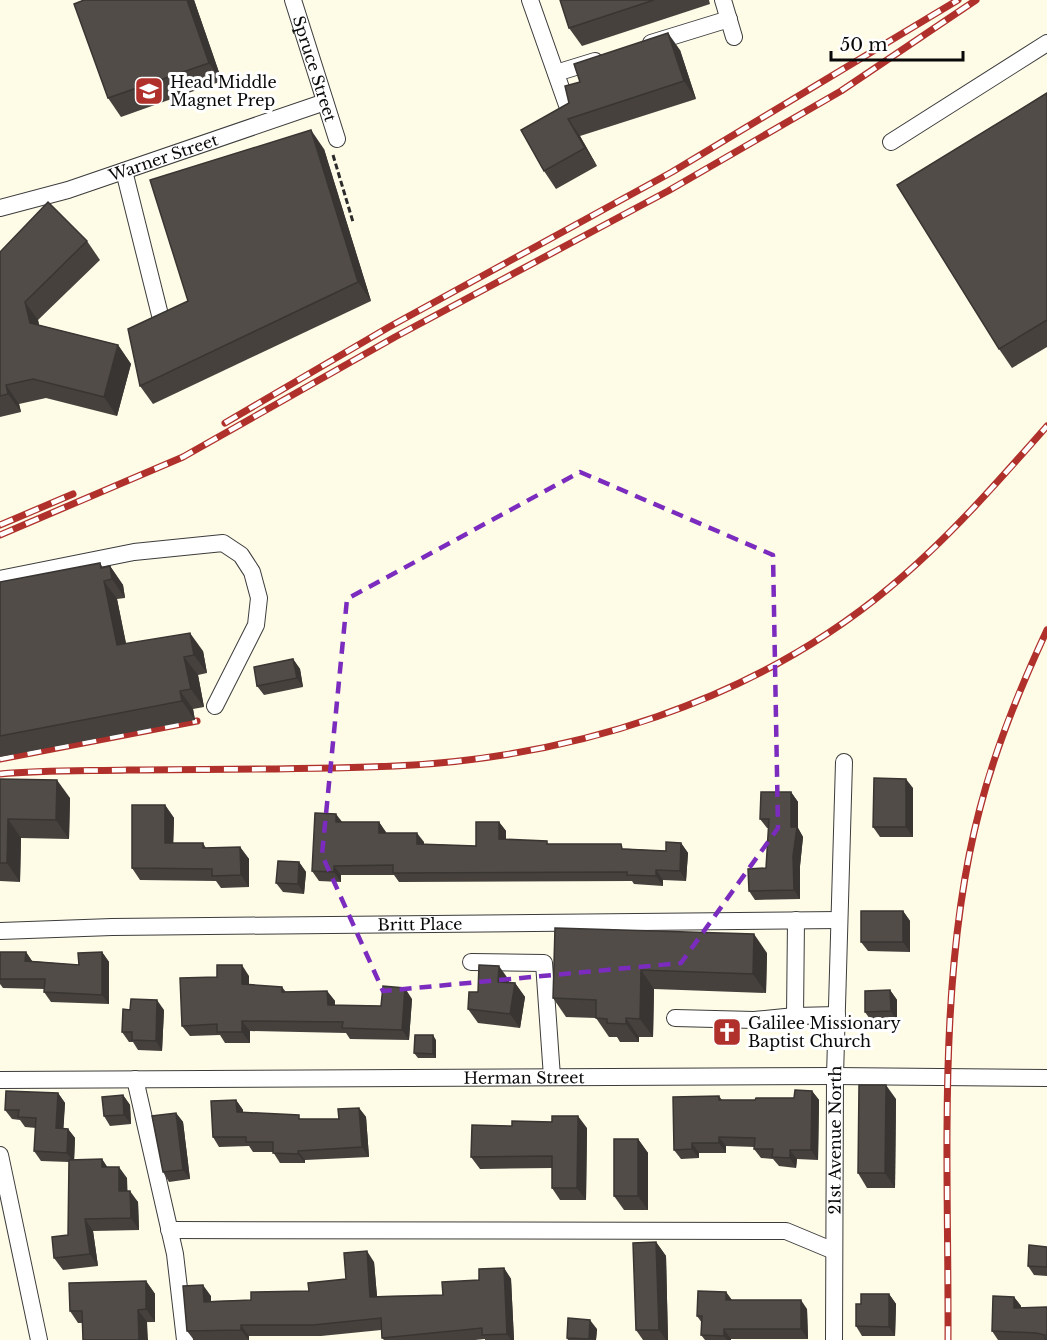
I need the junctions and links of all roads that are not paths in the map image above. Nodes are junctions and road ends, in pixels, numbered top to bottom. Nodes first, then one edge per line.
1 (293, 0) edge
2 (530, 0) edge
3 (723, 0) edge
4 (729, 19) junction
5 (734, 37) dead end
6 (1047, 44) edge
7 (631, 50) edge
8 (610, 56) edge
9 (555, 74) junction
10 (325, 102) junction
11 (567, 105) edge
12 (891, 142) dead end
13 (334, 144) road end
14 (124, 171) junction
15 (0, 208) edge
16 (160, 315) edge
17 (0, 579) edge
18 (215, 705) dead end
19 (844, 762) dead end
20 (796, 920) junction
21 (839, 920) junction
22 (0, 932) edge
23 (471, 962) dead end
24 (837, 1015) junction
25 (795, 1016) junction
26 (675, 1018) dead end
27 (835, 1076) junction
28 (552, 1077) junction
29 (1047, 1078) edge
30 (135, 1079) junction
31 (0, 1080) edge
32 (0, 1155) edge
33 (7, 1221) edge
34 (169, 1230) junction
35 (834, 1251) junction
36 (39, 1340) edge
37 (185, 1340) edge
38 (834, 1340) edge

1 - 10 street, Spruce Street
2 - 9 street
3 - 4 street
4 - 5 street
4 - 7 street
6 - 12 street
8 - 9 street
9 - 11 street
10 - 13 street, Spruce Street
10 - 14 street, Warner Street
14 - 15 street, Warner Street
14 - 16 street
17 - 18 street
19 - 21 street, 21st Avenue North
20 - 21 street, Britt Place
20 - 22 street, Britt Place
20 - 25 street
21 - 24 street, 21st Avenue North
23 - 28 street
24 - 25 street
24 - 27 street, 21st Avenue North
25 - 26 street
27 - 28 street, Herman Street
27 - 29 street, Herman Street
27 - 35 street, 21st Avenue North
28 - 30 street, Herman Street
30 - 31 street, Herman Street
30 - 34 street
32 - 33 street
33 - 36 street
34 - 35 street
34 - 37 street
35 - 38 street, 21st Avenue North

